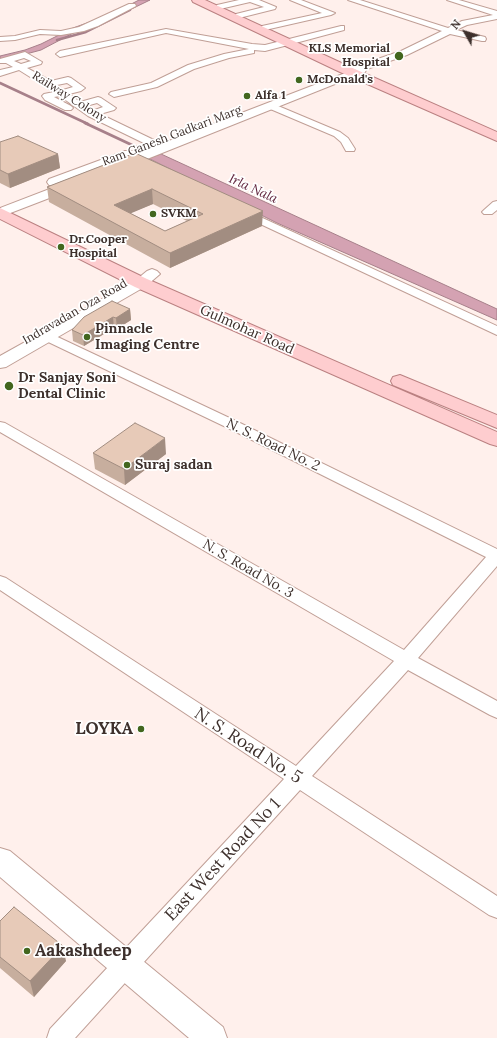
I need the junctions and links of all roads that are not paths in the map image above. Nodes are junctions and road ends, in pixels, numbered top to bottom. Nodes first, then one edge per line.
1 (197, 0) edge
2 (206, 0) edge
3 (250, 0) edge
4 (294, 0) edge
5 (352, 0) edge
6 (451, 0) edge
7 (132, 6) dead end
8 (220, 7) junction
9 (239, 16) junction
10 (497, 16) edge
11 (265, 28) junction
12 (341, 28) dead end
13 (449, 31) junction
14 (0, 39) edge
15 (482, 39) dead end
16 (290, 42) junction
17 (265, 48) junction
18 (60, 54) dead end
19 (3, 61) edge
20 (19, 66) junction
21 (355, 69) junction
22 (32, 74) junction
23 (1, 77) edge
24 (20, 78) dead end
25 (50, 84) junction
26 (62, 93) junction
27 (114, 94) dead end
28 (78, 104) junction
29 (271, 106) junction
30 (68, 108) dead end
31 (91, 114) junction
32 (497, 132) edge
33 (497, 137) edge
34 (350, 149) dead end
35 (145, 153) junction
36 (497, 204) edge
37 (4, 205) edge
38 (230, 205) edge
39 (488, 212) dead end
40 (142, 279) junction
41 (497, 331) edge
42 (47, 336) junction
43 (0, 354) edge
44 (0, 362) edge
45 (497, 422) edge
46 (0, 426) edge
47 (497, 440) edge
48 (497, 556) edge
49 (0, 582) edge
50 (406, 660) junction
51 (497, 710) edge
52 (297, 778) junction
53 (0, 860) edge
54 (497, 908) edge
55 (126, 966) junction
56 (59, 1038) edge
57 (212, 1038) edge

1 - 16 main road
2 - 8 main road
3 - 8 street
3 - 9 street
4 - 11 street
5 - 13 street
6 - 10 street
7 - 14 street
8 - 9 main road
9 - 11 main road
10 - 13 street
11 - 16 main road
12 - 16 street
13 - 15 street
13 - 21 street
16 - 17 street
16 - 21 main road
17 - 18 street
17 - 27 street
19 - 20 street, Railway Colony
19 - 20 street
20 - 22 street, Railway Colony
20 - 23 street
21 - 29 street, Ram Ganesh Gadkari Marg
21 - 32 main road
21 - 33 main road
21 - 35 street, Ram Ganesh Gadkari Marg
22 - 24 street
22 - 25 street, Railway Colony
25 - 26 street, Railway Colony
25 - 26 street
26 - 28 street, Railway Colony
26 - 30 street
28 - 31 street, Railway Colony
28 - 31 street
29 - 34 street
29 - 35 street, Ram Ganesh Gadkari Marg
31 - 35 street, Railway Colony
35 - 37 street, Ram Ganesh Gadkari Marg
36 - 39 street
37 - 40 main road, Gulmohar Road
38 - 41 street
40 - 42 street, Indravadan Oza Road
40 - 43 street, Indravadan Oza Road
40 - 45 main road, Gulmohar Road
40 - 47 main road, Gulmohar Road
42 - 44 street, Indravadan Oza Road
42 - 48 street, N. S. Road No. 2
46 - 50 street, N. S. Road No. 3
48 - 50 street, East West Road No 1
49 - 52 street, N. S. Road No. 5
50 - 51 street, N. S. Road No. 3
50 - 52 street, East West Road No 1
52 - 54 street, N. S. Road No. 5
52 - 55 street, East West Road No 1
53 - 55 street
55 - 56 street, East West Road No 1
55 - 57 street

